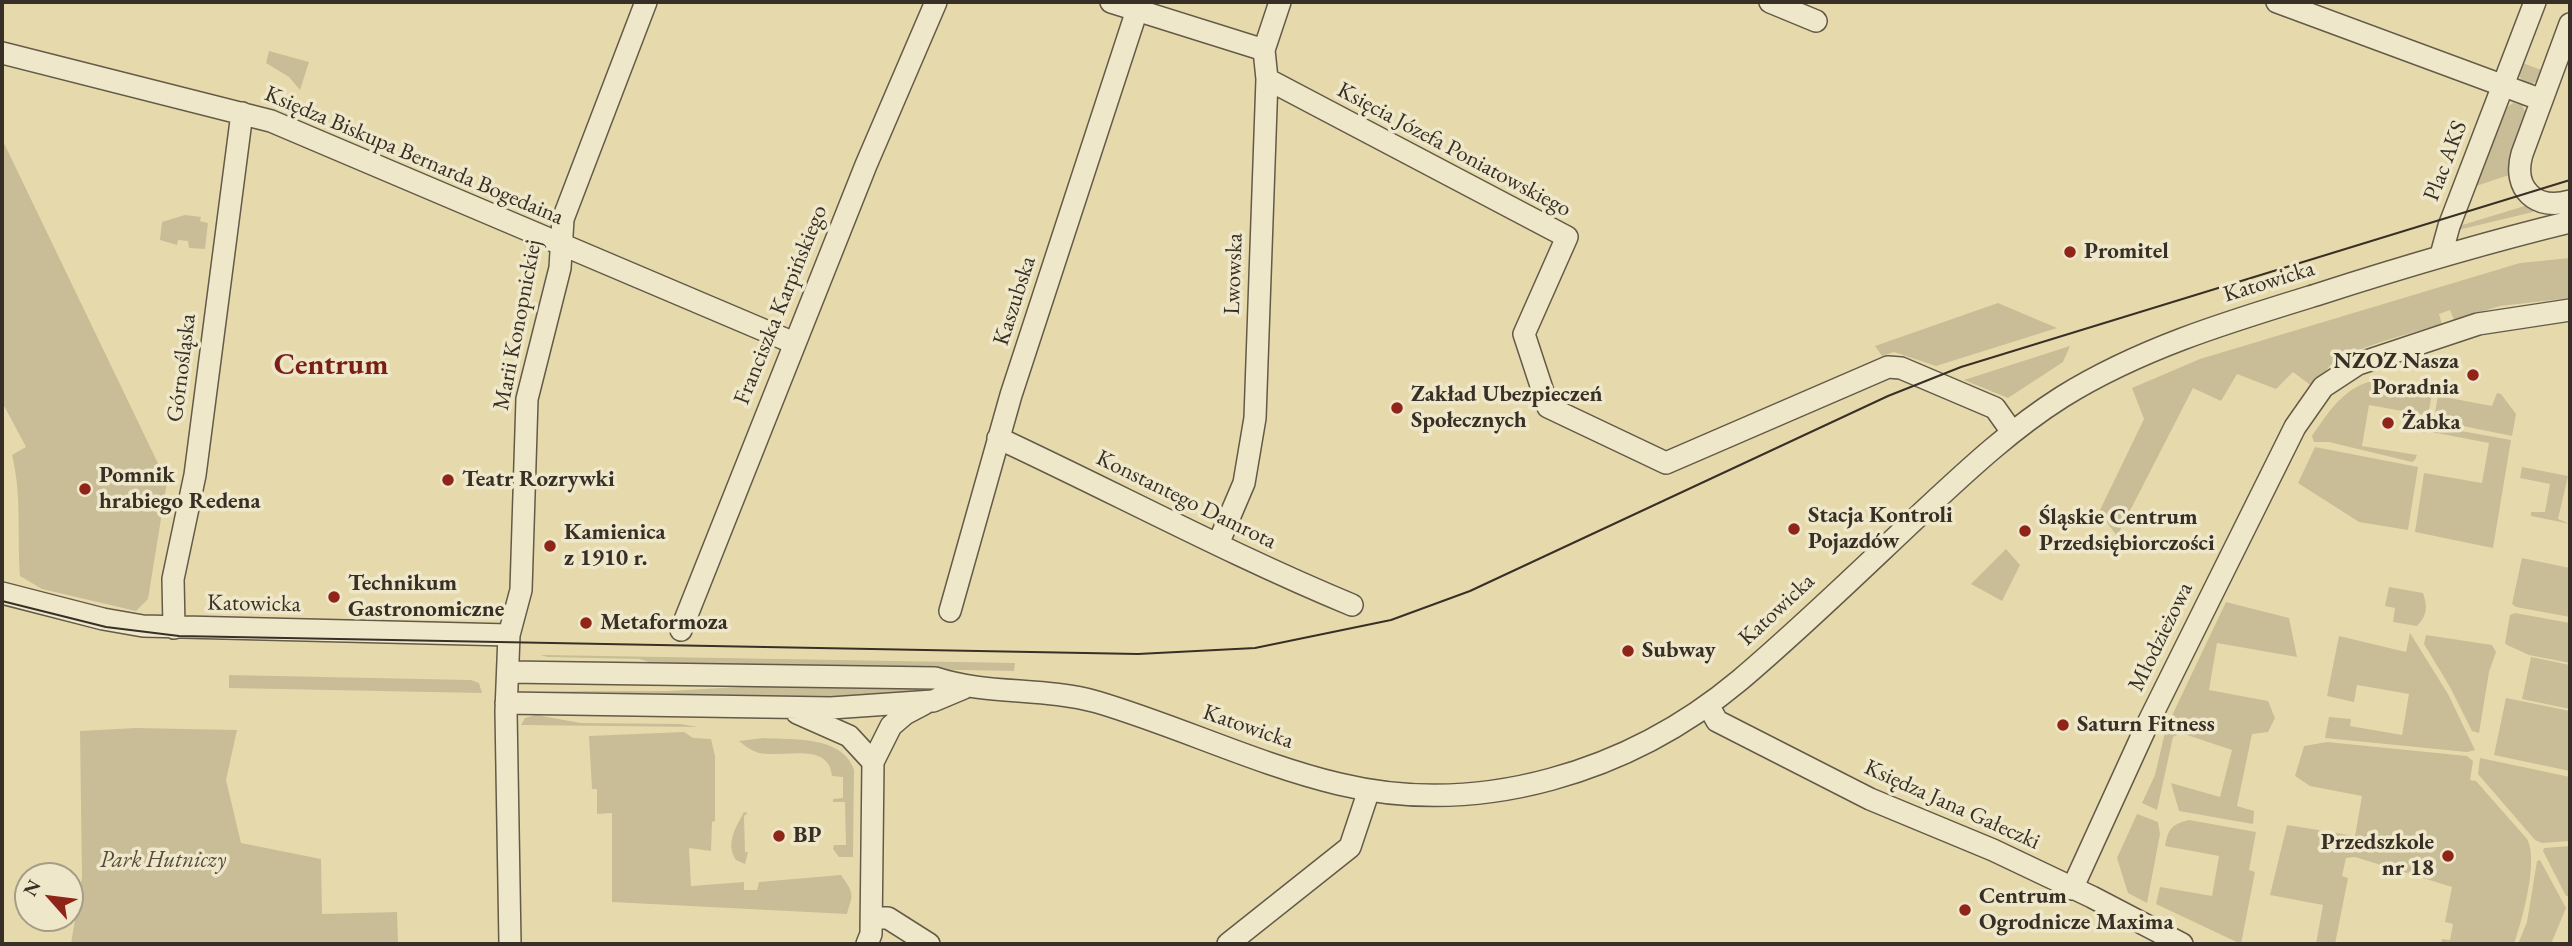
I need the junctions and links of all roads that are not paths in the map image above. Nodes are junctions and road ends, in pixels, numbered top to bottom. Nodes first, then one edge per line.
1 (646, 2) edge
2 (936, 2) edge
3 (1111, 2) edge
4 (1280, 2) edge
5 (1770, 2) edge
6 (2277, 2) edge
7 (2535, 2) edge
8 (1138, 10) junction
9 (1816, 22) dead end
10 (2570, 24) edge
11 (1265, 50) junction
12 (2, 53) edge
13 (1267, 79) junction
14 (2503, 86) junction
15 (2542, 100) junction
16 (242, 113) junction
17 (2570, 201) edge
18 (2570, 222) edge
19 (563, 247) junction
20 (2441, 256) junction
21 (2570, 310) edge
22 (794, 343) junction
23 (2012, 432) junction
24 (998, 438) junction
25 (1218, 544) junction
26 (2, 593) edge
27 (1352, 605) dead end
28 (950, 611) dead end
29 (174, 628) junction
30 (681, 630) dead end
31 (509, 635) junction
32 (508, 672) junction
33 (964, 688) junction
34 (933, 701) junction
35 (506, 703) junction
36 (1708, 705) junction
37 (785, 708) junction
38 (873, 762) junction
39 (1369, 790) junction
40 (2072, 888) junction
41 (872, 918) junction
42 (510, 944) edge
43 (867, 944) edge
44 (929, 944) edge
45 (1228, 944) edge
46 (2182, 944) edge

1 - 19 street, Marii Konopnickiej
2 - 22 street, Franciszka Karpińskiego
3 - 8 street
4 - 11 street, Lwowska
5 - 9 street
6 - 14 street
7 - 14 street, Plac AKS
8 - 11 street
8 - 24 street, Kaszubska
10 - 15 street
11 - 13 street, Lwowska
12 - 16 street, Księdza Biskupa Bernarda Bogedaina
13 - 23 street, Księcia Józefa Poniatowskiego
13 - 25 street, Lwowska
14 - 15 street
14 - 20 street, Plac AKS
15 - 17 street
16 - 19 street, Księdza Biskupa Bernarda Bogedaina
16 - 29 street, Górnośląska
18 - 20 street, Katowicka
19 - 22 street, Księdza Biskupa Bernarda Bogedaina
19 - 31 street, Marii Konopnickiej
20 - 23 street, Katowicka
21 - 40 street, Młodzieżowa
22 - 30 street, Franciszka Karpińskiego
23 - 36 street, Katowicka
24 - 25 street, Konstantego Damrota
24 - 28 street, Kaszubska
25 - 27 street, Konstantego Damrota
26 - 29 street, Katowicka
29 - 31 street, Katowicka
31 - 32 street, Marii Konopnickiej
32 - 33 street, Katowicka
32 - 35 street, Marii Konopnickiej
33 - 34 street, Katowicka
33 - 39 street, Katowicka
34 - 37 street, Katowicka
34 - 38 street
35 - 37 street, Katowicka
35 - 42 street, Marii Konopnickiej
36 - 39 street, Katowicka
36 - 40 street, Księdza Jana Gałeczki
37 - 38 street
38 - 41 street
39 - 45 street
40 - 46 street, Księdza Jana Gałeczki
41 - 43 street
41 - 44 street

